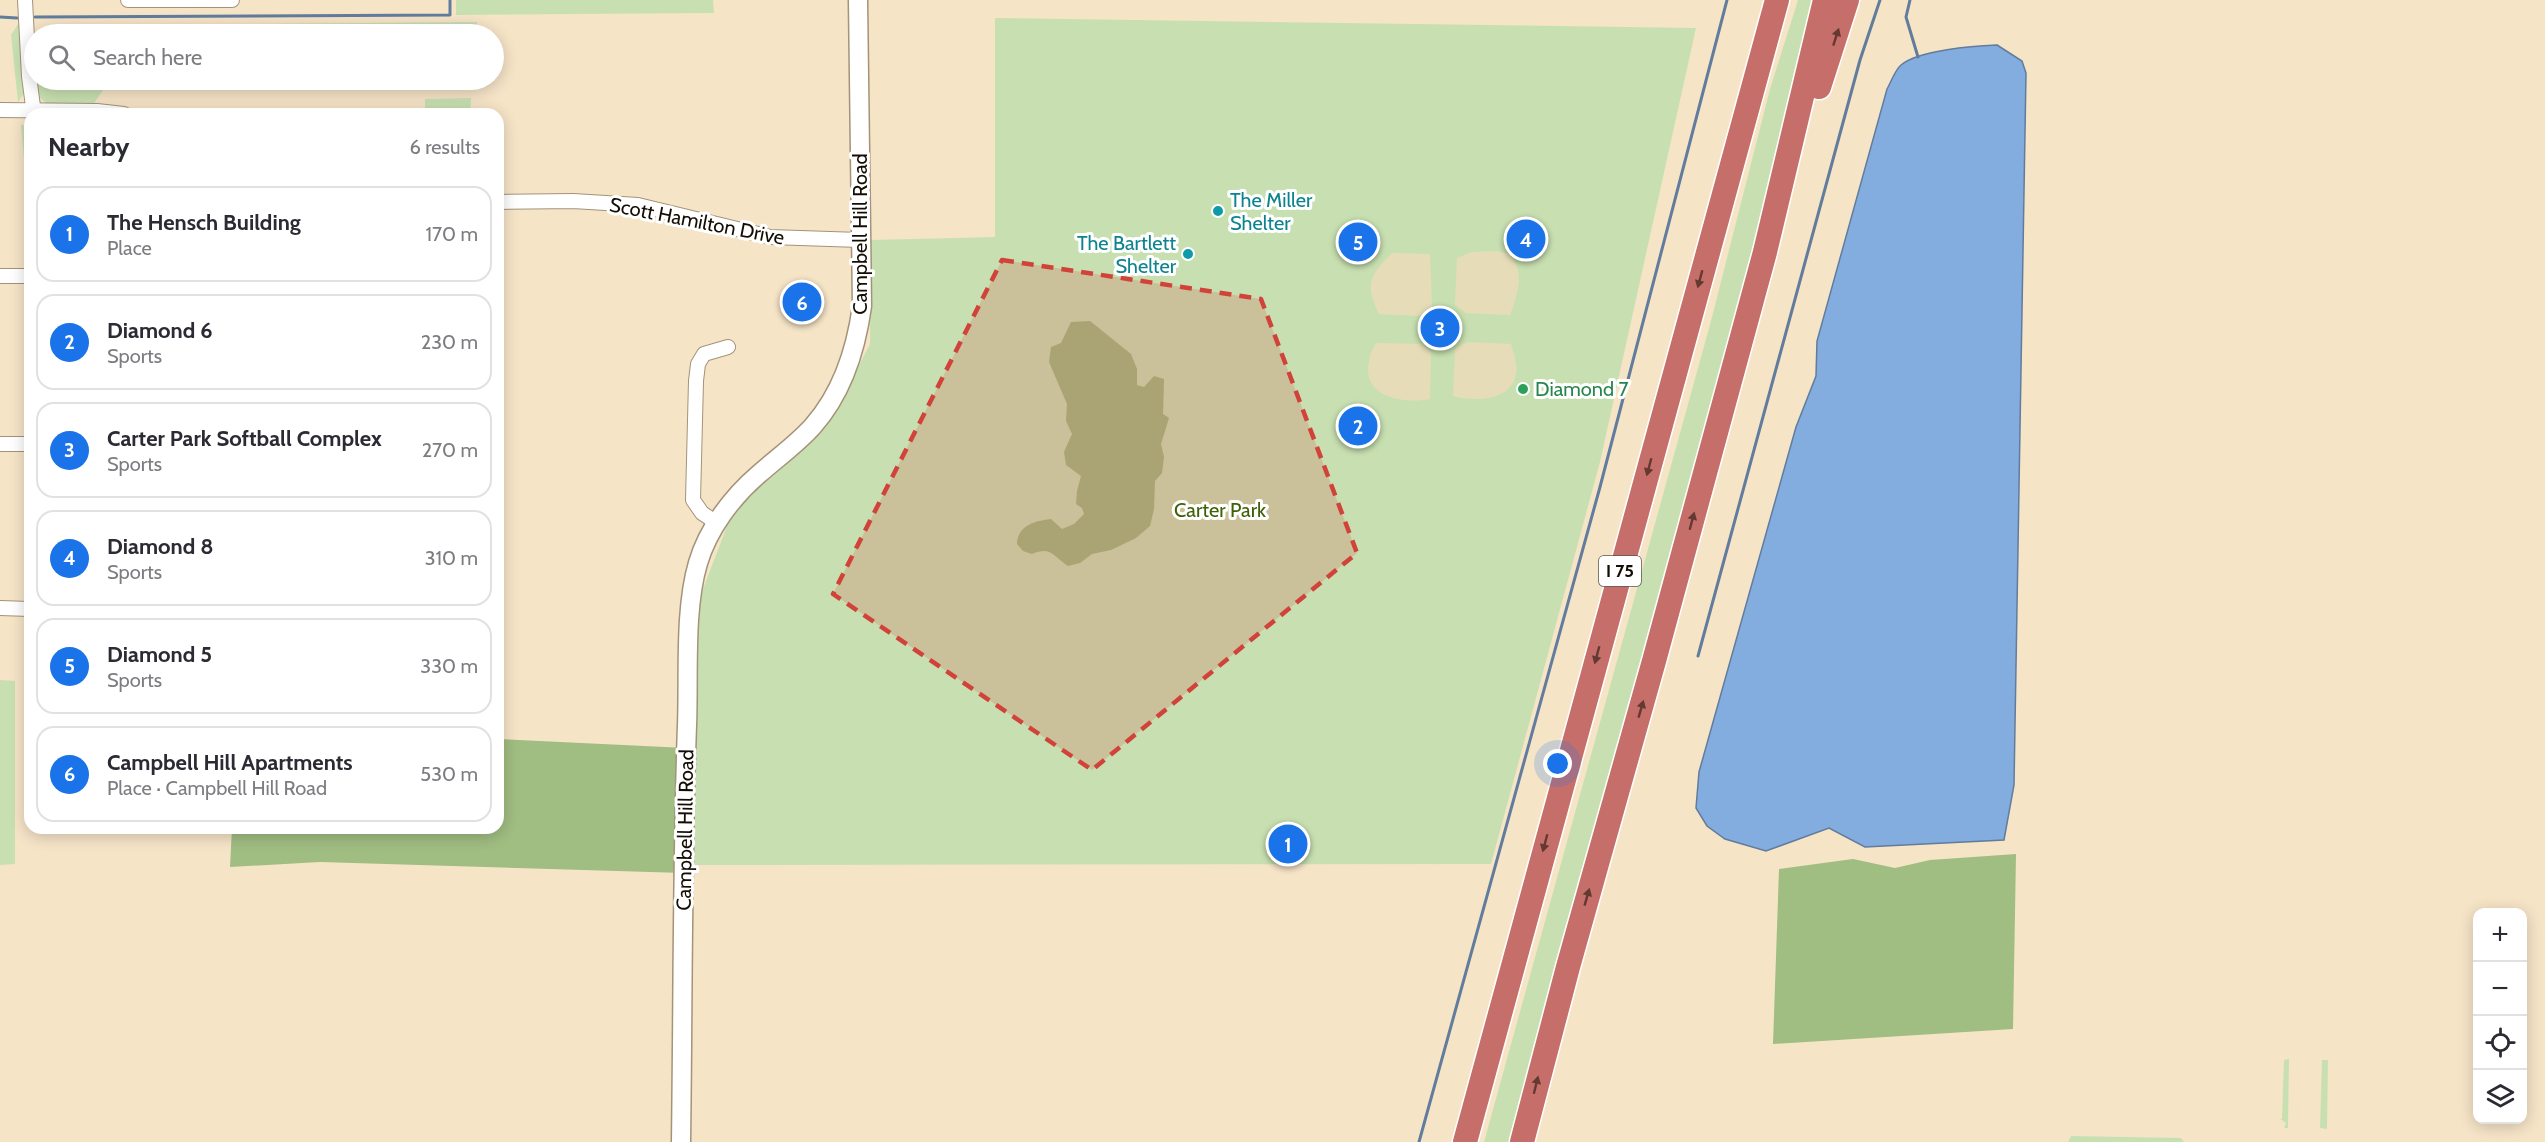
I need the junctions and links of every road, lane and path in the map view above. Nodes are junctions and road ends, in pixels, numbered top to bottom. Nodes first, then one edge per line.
1 (25, 0) edge
2 (128, 0) edge
3 (232, 0) edge
4 (858, 0) edge
5 (1760, 0) edge
6 (1777, 0) edge
7 (1826, 0) edge
8 (1847, 0) edge
9 (26, 24) edge
10 (31, 90) edge
11 (33, 108) edge
12 (0, 110) edge
13 (24, 111) edge
14 (504, 202) edge
15 (1713, 234) junction
16 (860, 240) junction
17 (1766, 252) junction
18 (0, 276) edge
19 (24, 276) edge
20 (728, 347) dead end
21 (0, 444) edge
22 (24, 444) edge
23 (717, 523) junction
24 (0, 608) edge
25 (24, 609) edge
26 (681, 1142) edge
27 (1465, 1142) edge
28 (1522, 1142) edge

1 - 9 street
2 - 3 street
4 - 16 main road, Campbell Hill Road
5 - 15 highway
6 - 15 highway, I 75
7 - 17 highway
17 -> 8 highway
10 - 11 street
12 - 13 street
14 - 16 street, Scott Hamilton Drive
15 -> 27 highway, I 75
16 - 23 main road, Campbell Hill Road
28 -> 17 highway
18 - 19 street
20 - 23 street
21 - 22 street
23 - 26 main road, Campbell Hill Road
24 - 25 street

